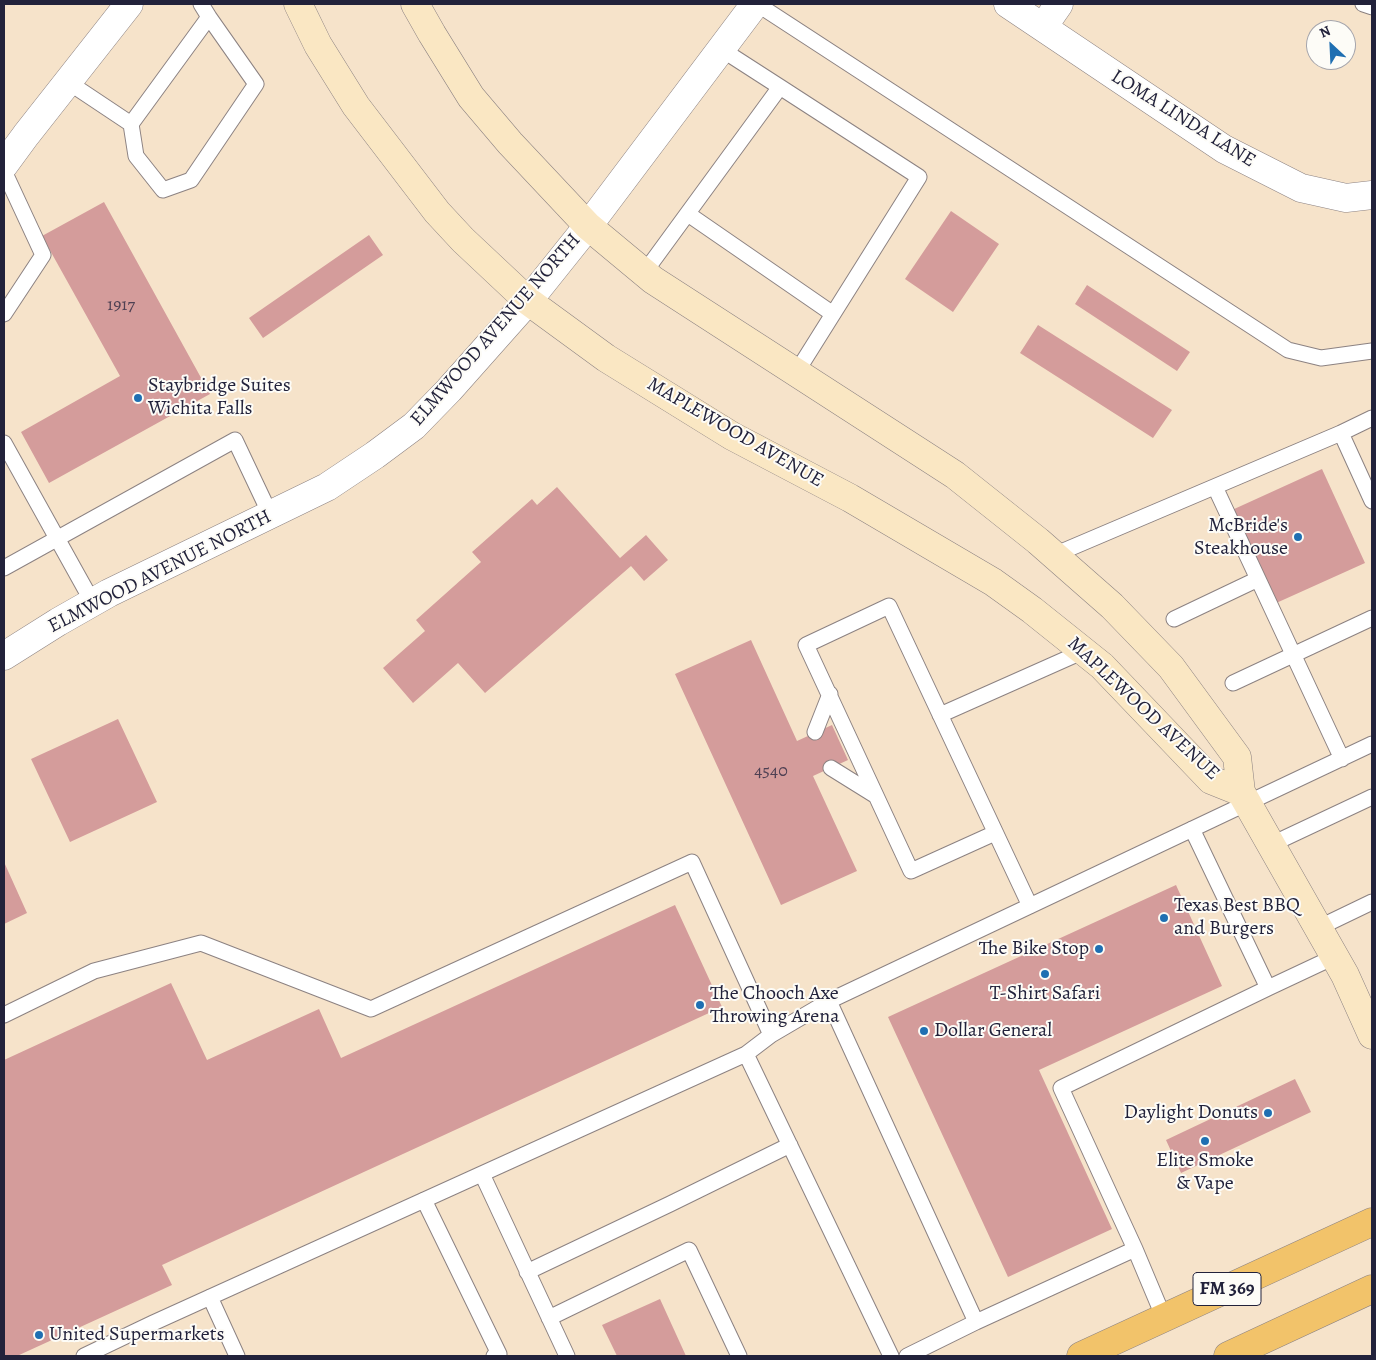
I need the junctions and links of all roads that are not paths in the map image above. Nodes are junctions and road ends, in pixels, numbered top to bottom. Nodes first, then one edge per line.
1 (129, 4) edge
2 (201, 4) edge
3 (298, 4) edge
4 (415, 4) edge
5 (756, 4) edge
6 (1008, 4) edge
7 (1059, 4) edge
8 (1363, 4) edge
9 (1372, 7) edge
10 (209, 17) junction
11 (1043, 28) junction
12 (722, 49) junction
13 (68, 82) junction
14 (780, 87) junction
15 (131, 124) junction
16 (4, 165) edge
17 (4, 171) edge
18 (1372, 195) edge
19 (688, 214) junction
20 (588, 226) junction
21 (644, 273) junction
22 (528, 302) junction
23 (4, 314) edge
24 (833, 314) junction
25 (1372, 351) edge
26 (796, 373) junction
27 (1372, 418) edge
28 (1341, 433) junction
29 (4, 443) edge
30 (1215, 487) junction
31 (1372, 501) edge
32 (270, 514) junction
33 (57, 539) junction
34 (1054, 555) junction
35 (4, 568) edge
36 (1258, 579) junction
37 (93, 602) junction
38 (1174, 618) dead end
39 (1372, 618) edge
40 (1084, 651) junction
41 (1293, 655) junction
42 (4, 656) edge
43 (1233, 683) dead end
44 (830, 694) junction
45 (940, 715) junction
46 (815, 732) dead end
47 (1372, 744) edge
48 (1342, 758) junction
49 (831, 768) dead end
50 (876, 796) junction
51 (1372, 797) edge
52 (1244, 798) junction
53 (1192, 829) junction
54 (995, 833) junction
55 (1270, 845) junction
56 (1372, 902) edge
57 (1030, 906) junction
58 (1318, 928) junction
59 (1334, 957) junction
60 (1268, 988) junction
61 (829, 1001) junction
62 (4, 1015) edge
63 (771, 1035) junction
64 (1372, 1035) edge
65 (746, 1054) junction
66 (790, 1145) junction
67 (482, 1174) junction
68 (424, 1200) junction
69 (1372, 1222) edge
70 (1135, 1249) junction
71 (527, 1272) junction
72 (1372, 1289) edge
73 (210, 1297) junction
74 (548, 1318) junction
75 (1164, 1318) junction
76 (976, 1322) junction
77 (84, 1356) edge
78 (237, 1356) edge
79 (497, 1356) edge
80 (566, 1356) edge
81 (739, 1356) edge
82 (891, 1356) edge
83 (907, 1356) edge
84 (1081, 1356) edge
85 (1228, 1356) edge

1 - 13 street
2 - 10 lane
3 - 22 street, MAPLEWOOD AVENUE
4 - 20 street, MAPLEWOOD AVENUE
5 - 12 street, ELMWOOD AVENUE NORTH
5 - 25 lane
6 - 11 street, LOMA LINDA LANE
7 - 11 street
8 - 9 lane
10 - 15 lane
10 - 15 lane
11 - 18 street, LOMA LINDA LANE
12 - 14 lane
12 - 20 street, ELMWOOD AVENUE NORTH
13 - 15 lane
13 - 16 street
14 - 19 lane
14 - 24 lane
17 - 23 lane
19 - 21 lane
19 - 24 lane
20 - 21 street, MAPLEWOOD AVENUE
20 - 22 street, ELMWOOD AVENUE NORTH
21 - 26 street, MAPLEWOOD AVENUE
22 - 32 street, ELMWOOD AVENUE NORTH
22 - 40 street, MAPLEWOOD AVENUE
24 - 26 lane
26 - 34 street, MAPLEWOOD AVENUE
27 - 28 lane
28 - 30 lane
28 - 31 lane
29 - 33 lane
30 - 34 lane
30 - 36 lane
32 - 33 lane
32 - 37 street, ELMWOOD AVENUE NORTH
33 - 35 lane
33 - 37 lane
34 - 52 street, MAPLEWOOD AVENUE
36 - 38 lane
36 - 41 lane
37 - 42 street, ELMWOOD AVENUE NORTH
39 - 41 lane
40 - 45 lane
40 - 52 street, MAPLEWOOD AVENUE
41 - 43 lane
41 - 48 lane
44 - 45 lane
44 - 46 lane
44 - 50 lane
45 - 54 lane
47 - 48 lane
48 - 52 lane
49 - 50 lane
50 - 54 lane
51 - 55 lane
52 - 53 lane
52 - 55 street, MAPLEWOOD AVENUE
53 - 57 lane
53 - 60 lane
54 - 57 lane
55 - 58 street, MAPLEWOOD AVENUE
56 - 58 lane
57 - 61 lane
58 - 59 street, MAPLEWOOD AVENUE
59 - 60 lane
59 - 64 street, MAPLEWOOD AVENUE
60 - 70 lane
61 - 63 lane
61 - 76 lane
62 - 63 lane
63 - 65 lane
65 - 66 lane
65 - 67 lane
66 - 71 lane
66 - 82 lane
67 - 68 lane
67 - 71 lane
68 - 73 lane
68 - 79 lane
69 - 75 main road, FM 369
70 - 75 lane
70 - 76 lane
71 - 74 lane
72 - 85 main road
73 - 77 lane
73 - 78 lane
74 - 80 lane
74 - 81 lane
75 - 84 main road, FM 369
76 - 83 lane

